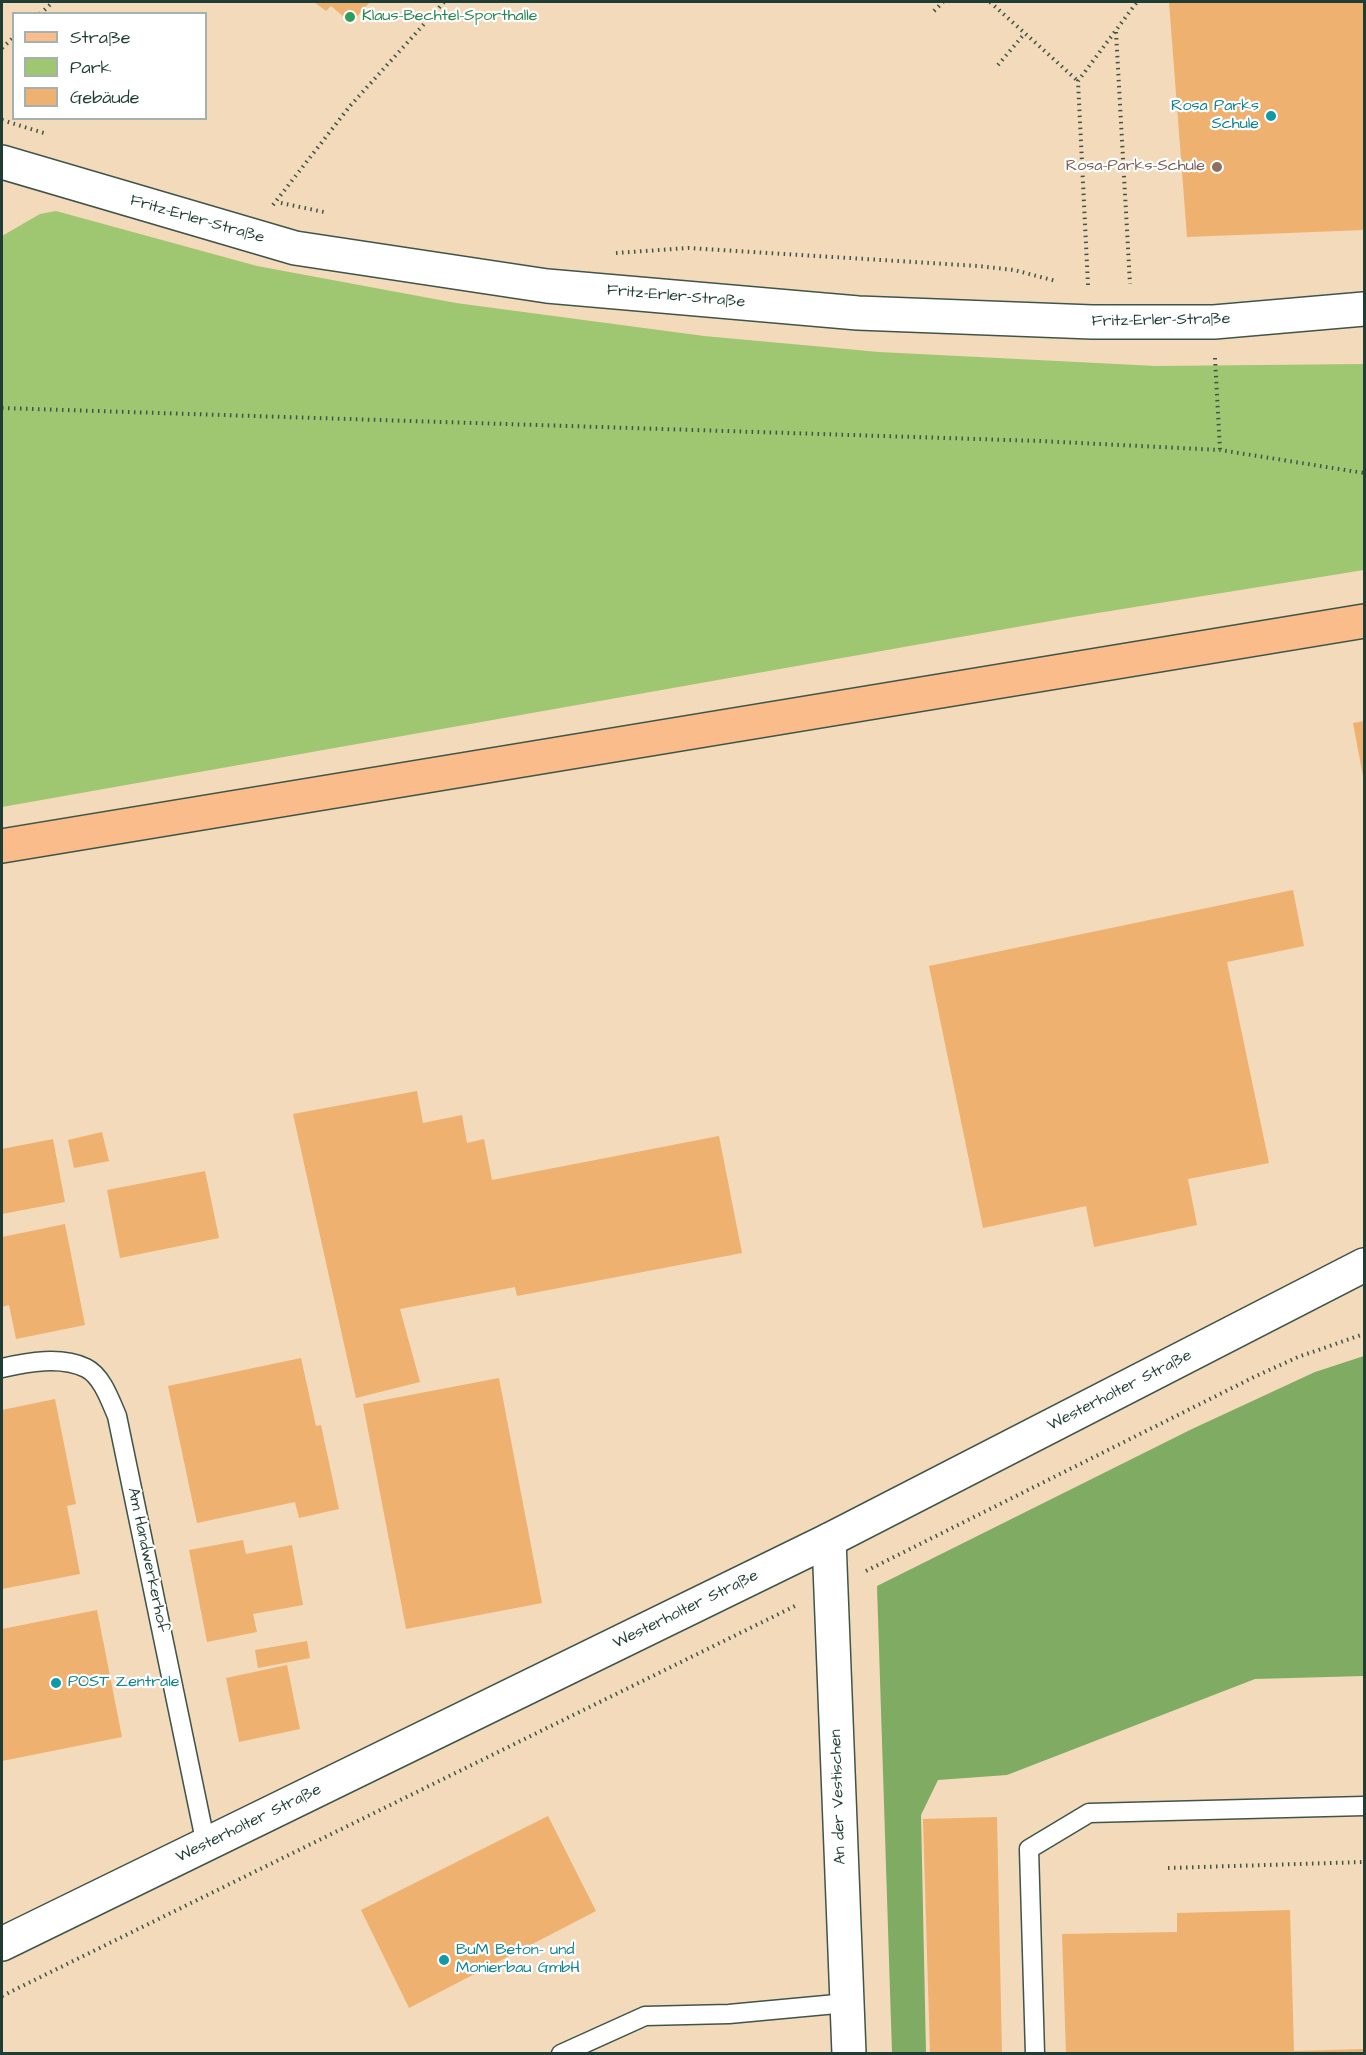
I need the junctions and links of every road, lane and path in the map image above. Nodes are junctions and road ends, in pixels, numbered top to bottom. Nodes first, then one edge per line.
1 (444, 2) edge
2 (943, 2) edge
3 (990, 2) edge
4 (1137, 2) edge
5 (934, 11) dead end
6 (1116, 32) junction
7 (1025, 33) junction
8 (998, 65) dead end
9 (1078, 81) junction
10 (2, 120) edge
11 (47, 134) dead end
12 (2, 162) edge
13 (264, 198) dead end
14 (275, 201) junction
15 (328, 213) dead end
16 (249, 236) junction
17 (614, 253) dead end
18 (1064, 284) dead end
19 (1130, 284) junction
20 (1140, 284) dead end
21 (1080, 285) dead end
22 (1088, 285) junction
23 (1098, 285) dead end
24 (1119, 285) dead end
25 (1365, 309) edge
26 (1215, 354) dead end
27 (2, 408) edge
28 (1221, 450) junction
29 (1365, 473) edge
30 (1365, 621) edge
31 (2, 846) edge
32 (1365, 1265) edge
33 (1365, 1334) edge
34 (2, 1368) edge
35 (829, 1540) junction
36 (871, 1569) dead end
37 (750, 1628) dead end
38 (1365, 1806) edge
39 (206, 1845) junction
40 (1365, 1862) edge
41 (1168, 1868) dead end
42 (2, 1944) edge
43 (2, 1996) edge
44 (847, 2003) junction
45 (561, 2054) edge
46 (849, 2054) edge
47 (1035, 2054) edge

1 - 14 path
2 - 5 path
3 - 7 path
4 - 6 path
6 - 9 path
6 - 19 path
7 - 8 path
7 - 9 path
9 - 22 path
10 - 11 path
12 - 16 street, Fritz-Erler-Straße
13 - 14 path
14 - 15 path
14 - 16 path
16 - 25 street, Fritz-Erler-Straße
17 - 18 path
19 - 20 path
19 - 24 path
21 - 22 path
22 - 23 path
26 - 28 path
27 - 28 path
28 - 29 path
30 - 31 main road
32 - 35 street, Westerholter Straße
33 - 36 path
34 - 39 lane, Am Handwerkerhof
35 - 39 street, Westerholter Straße
35 - 44 street, An der Vestischen
37 - 43 path
38 - 47 lane
39 - 42 street, Westerholter Straße
40 - 41 path
44 - 45 lane
44 - 46 street, An der Vestischen

